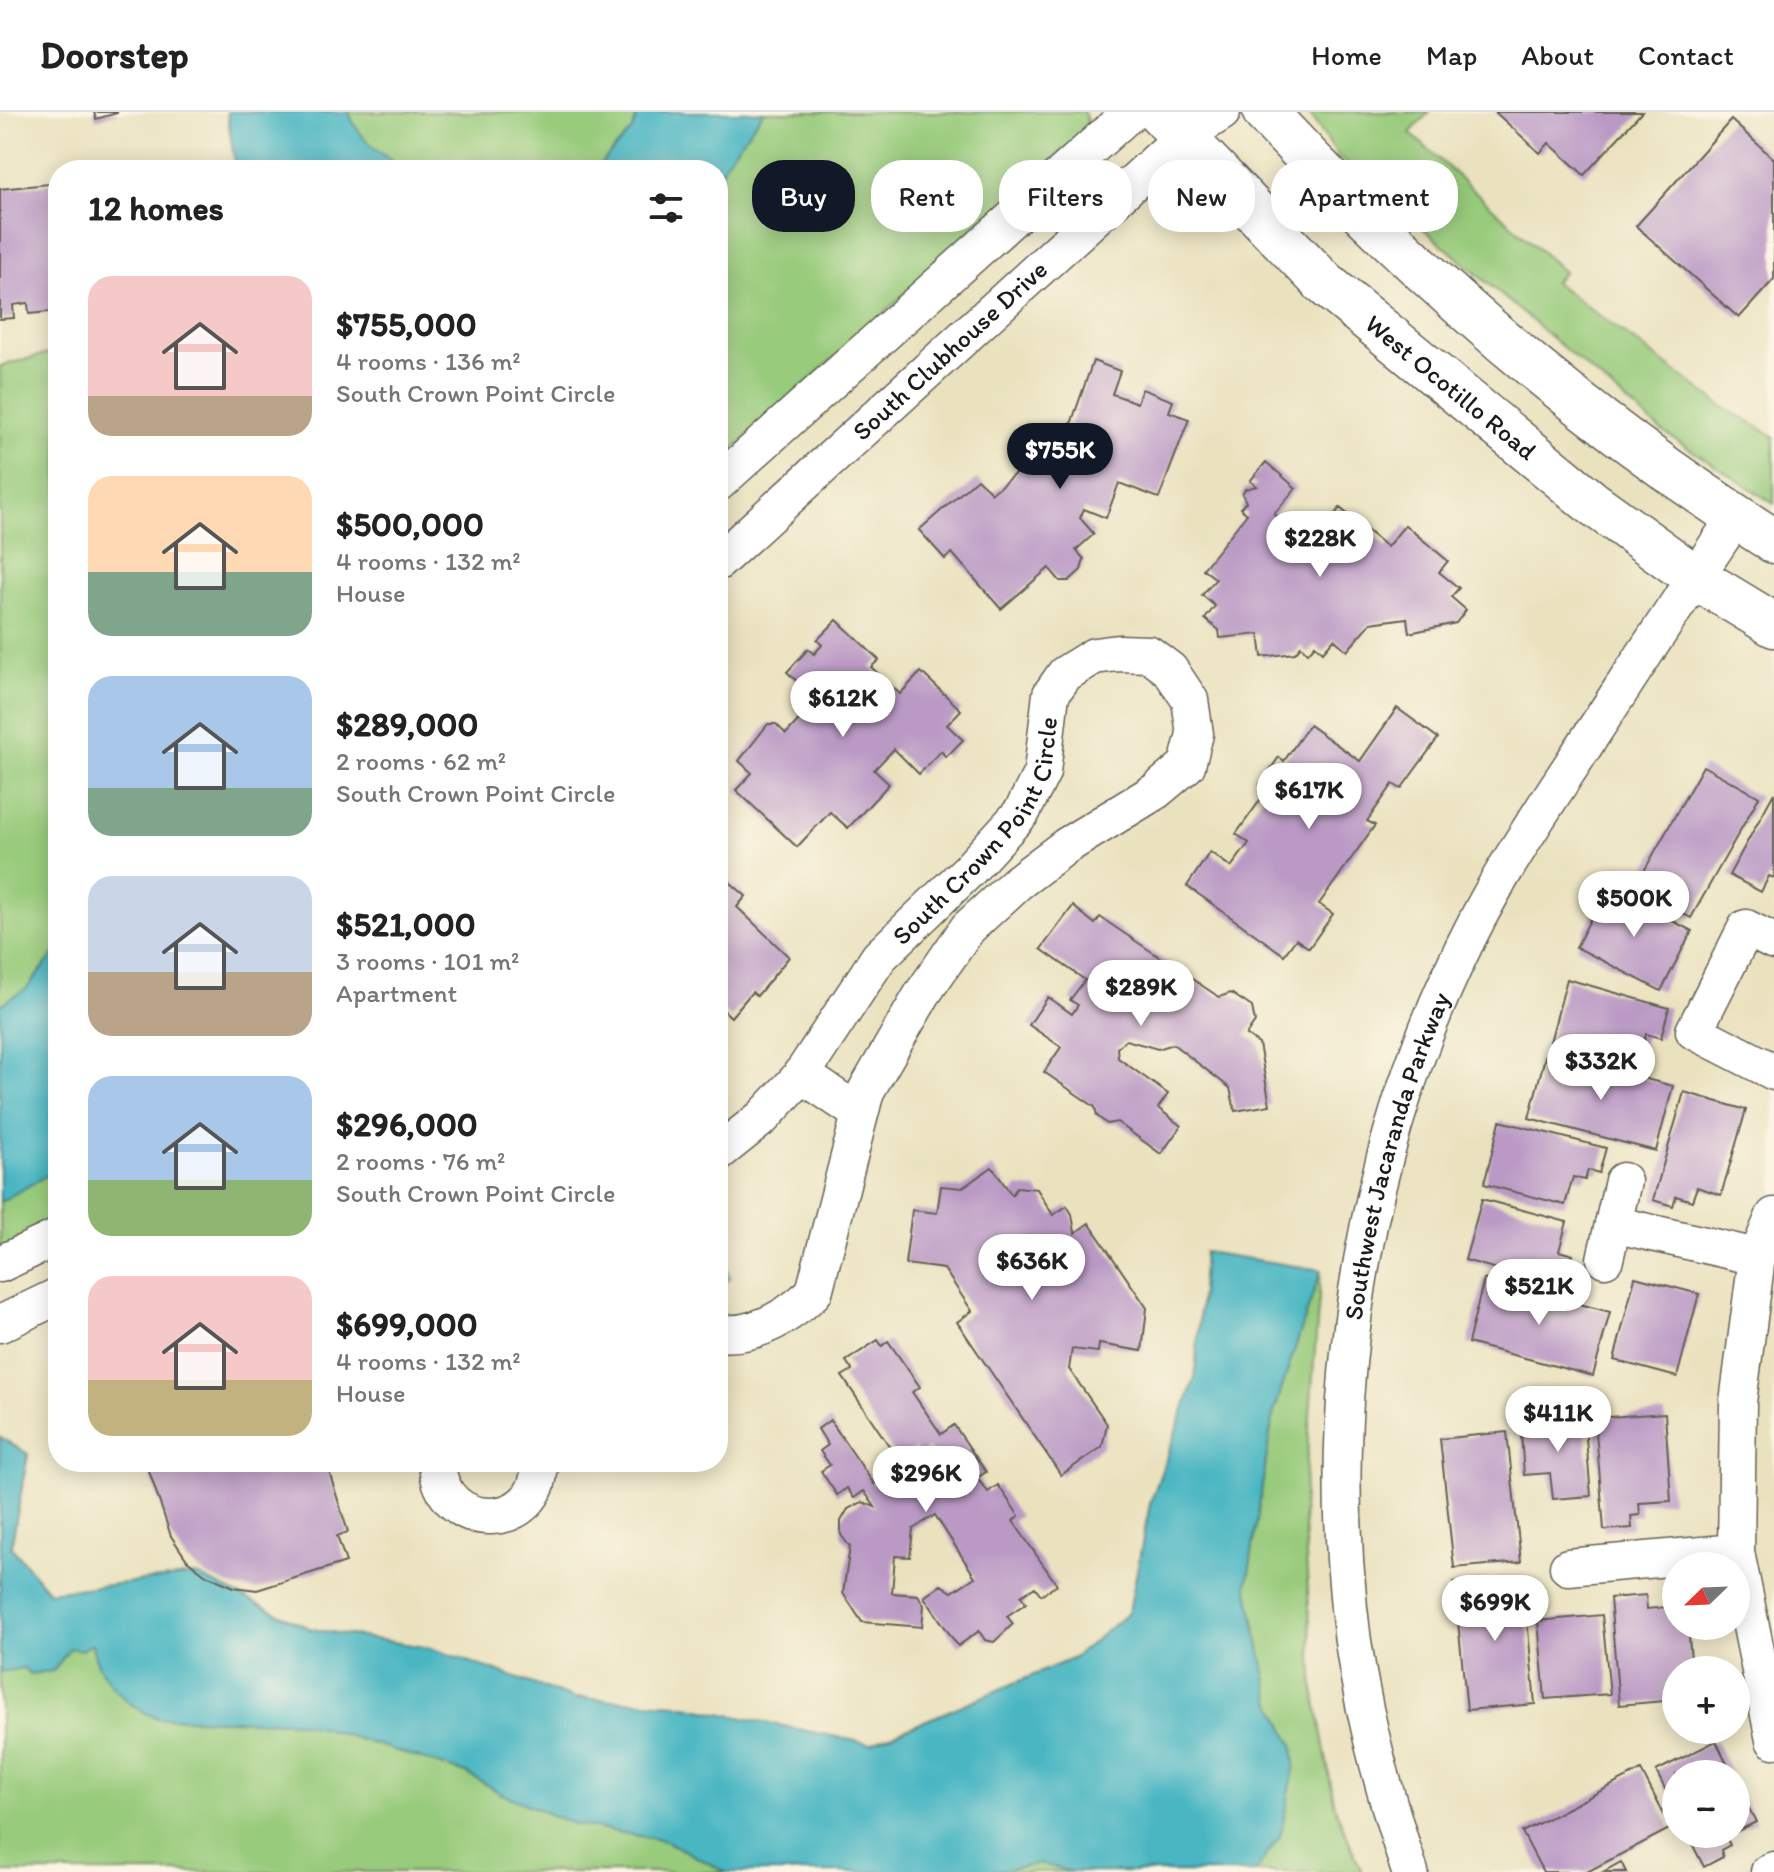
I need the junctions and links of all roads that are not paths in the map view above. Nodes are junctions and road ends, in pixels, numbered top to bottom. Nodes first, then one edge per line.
1 (1131, 112) edge
2 (1222, 112) edge
3 (1265, 112) edge
4 (1171, 124) edge
5 (728, 474) edge
6 (1736, 517) junction
7 (1774, 541) edge
8 (728, 552) edge
9 (1695, 577) junction
10 (1774, 625) edge
11 (986, 852) junction
12 (1017, 883) junction
13 (1774, 942) edge
14 (1774, 1072) edge
15 (801, 1074) junction
16 (859, 1113) junction
17 (728, 1145) edge
18 (1623, 1181) dead end
19 (1774, 1216) edge
20 (1613, 1224) junction
21 (48, 1242) edge
22 (1757, 1257) junction
23 (1605, 1259) dead end
24 (0, 1264) edge
25 (48, 1301) edge
26 (0, 1324) edge
27 (728, 1334) edge
28 (438, 1472) edge
29 (537, 1472) edge
30 (1736, 1552) edge
31 (1662, 1559) edge
32 (1568, 1567) dead end
33 (1750, 1621) edge
34 (1774, 1740) edge
35 (1410, 1872) edge

1 - 5 street
2 - 4 street, South Clubhouse Drive
3 - 6 main road
4 - 8 street, South Clubhouse Drive
4 - 9 main road, West Ocotillo Road
6 - 7 main road
6 - 9 street, Southwest Jacaranda Parkway
9 - 10 main road, West Ocotillo Road
9 - 35 street, Southwest Jacaranda Parkway
11 - 12 street
11 - 12 street, South Crown Point Circle
11 - 15 street, South Crown Point Circle
12 - 16 street, South Crown Point Circle
13 - 14 street
15 - 16 street
15 - 17 street, South Crown Point Circle
16 - 27 street, South Crown Point Circle
18 - 20 street
19 - 22 street
20 - 22 street
20 - 23 street
21 - 24 street
22 - 30 street
25 - 26 street
28 - 29 street
31 - 32 street
33 - 34 street

